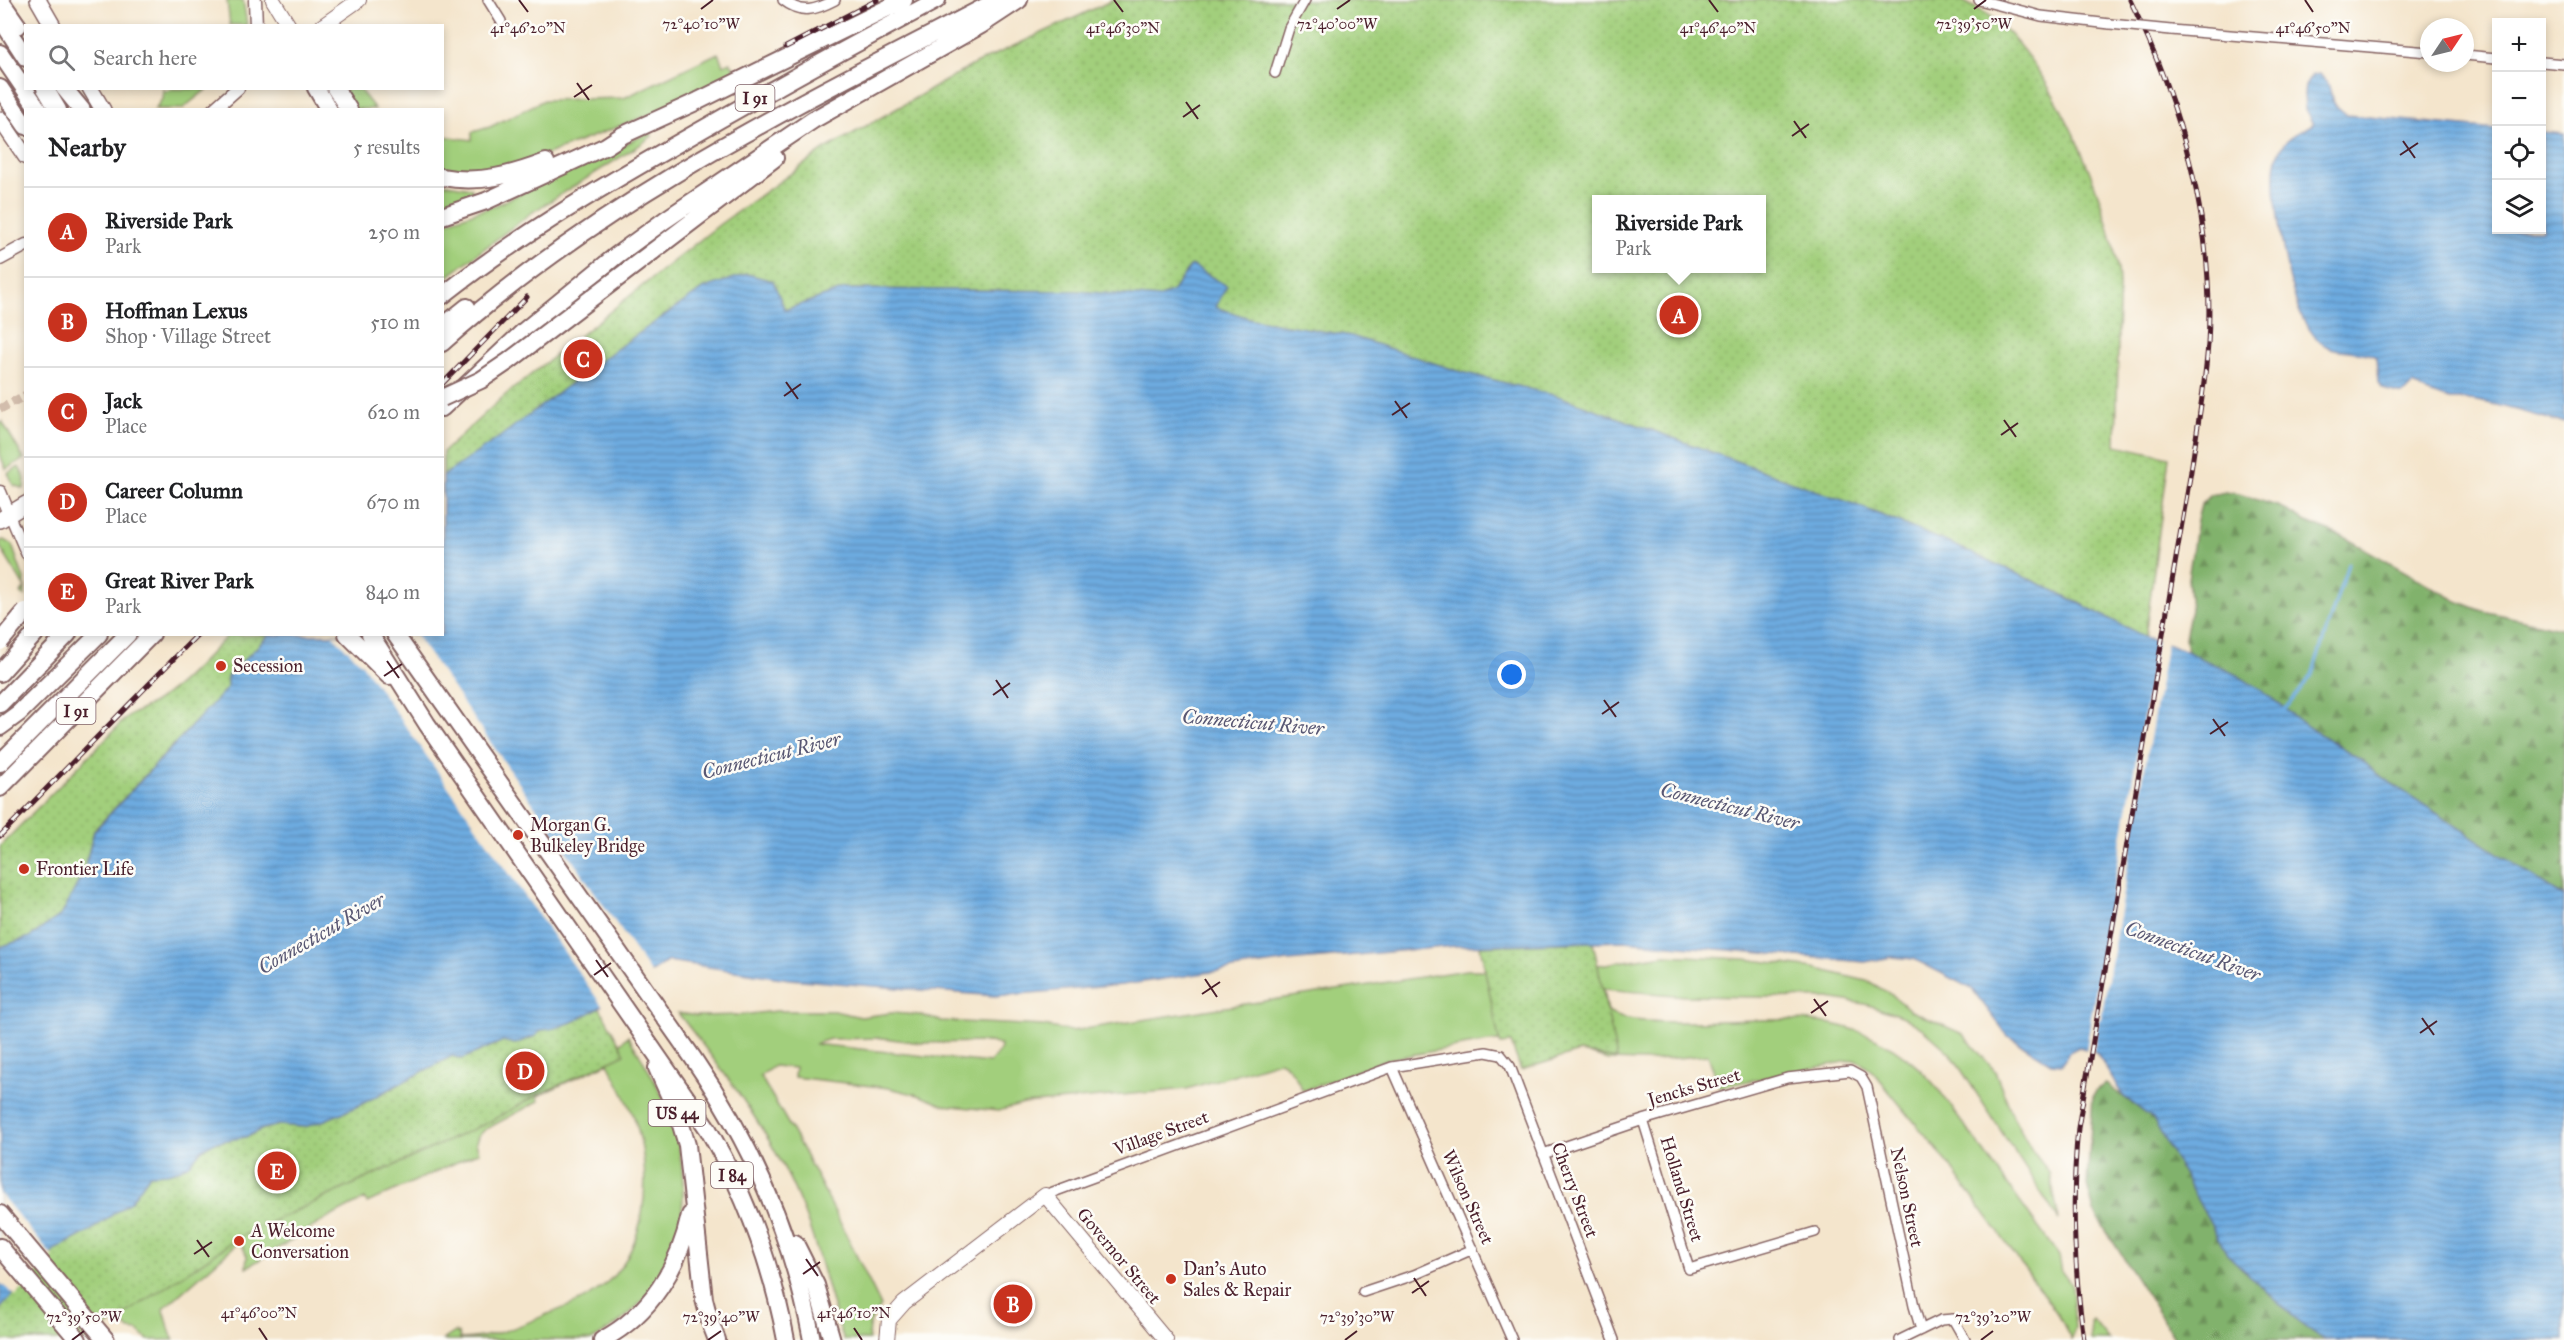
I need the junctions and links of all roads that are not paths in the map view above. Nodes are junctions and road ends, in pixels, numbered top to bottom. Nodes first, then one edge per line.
1 (0, 0) edge
2 (38, 0) edge
3 (255, 0) edge
4 (273, 0) edge
5 (359, 0) edge
6 (488, 0) edge
7 (783, 0) edge
8 (836, 0) edge
9 (904, 0) edge
10 (938, 0) edge
11 (998, 0) edge
12 (1019, 0) edge
13 (1305, 0) edge
14 (1978, 0) edge
15 (0, 18) edge
16 (501, 21) dead end
17 (52, 24) edge
18 (256, 24) edge
19 (288, 24) edge
20 (325, 24) edge
21 (24, 34) edge
22 (2420, 51) edge
23 (0, 53) edge
24 (24, 55) edge
25 (2474, 56) edge
26 (2492, 58) edge
27 (2546, 62) edge
28 (2564, 64) edge
29 (1275, 73) dead end
30 (0, 88) edge
31 (24, 88) edge
32 (25, 90) edge
33 (46, 90) edge
34 (66, 90) edge
35 (91, 90) edge
36 (229, 90) edge
37 (236, 90) edge
38 (317, 90) edge
39 (336, 90) edge
40 (864, 92) junction
41 (217, 106) edge
42 (38, 108) edge
43 (57, 108) edge
44 (80, 108) edge
45 (102, 108) edge
46 (328, 108) edge
47 (348, 108) edge
48 (0, 119) edge
49 (24, 123) edge
50 (623, 135) junction
51 (24, 154) edge
52 (444, 177) edge
53 (444, 215) edge
54 (24, 246) edge
55 (558, 250) junction
56 (0, 259) edge
57 (444, 294) edge
58 (444, 325) edge
59 (444, 341) edge
60 (444, 397) edge
61 (444, 406) edge
62 (0, 492) edge
63 (24, 505) edge
64 (5, 517) edge
65 (24, 550) edge
66 (24, 613) edge
67 (24, 618) edge
68 (0, 636) edge
69 (66, 636) edge
70 (97, 636) edge
71 (126, 636) edge
72 (150, 636) edge
73 (349, 636) edge
74 (363, 636) edge
75 (371, 636) edge
76 (396, 636) edge
77 (405, 636) edge
78 (29, 641) edge
79 (0, 642) edge
80 (410, 655) junction
81 (0, 674) edge
82 (401, 686) junction
83 (0, 704) edge
84 (19, 713) junction
85 (0, 727) edge
86 (0, 735) edge
87 (0, 763) edge
88 (0, 788) edge
89 (639, 1029) junction
90 (1501, 1055) joint
91 (1392, 1066) junction
92 (1858, 1074) joint
93 (1643, 1120) junction
94 (1543, 1154) junction
95 (1045, 1195) junction
96 (692, 1202) junction
97 (0, 1214) edge
98 (779, 1218) junction
99 (1815, 1232) dead end
100 (0, 1247) edge
101 (1473, 1249) junction
102 (1363, 1292) dead end
103 (1921, 1330) junction
104 (102, 1336) edge
105 (78, 1340) edge
106 (602, 1340) edge
107 (717, 1340) edge
108 (786, 1340) edge
109 (812, 1340) edge
110 (832, 1340) edge
111 (887, 1340) edge
112 (1166, 1340) edge
113 (1512, 1340) edge
114 (1614, 1340) edge
115 (1900, 1340) edge
116 (1965, 1340) edge

1 - 21 highway
2 - 17 main road
3 - 18 street
4 - 19 main road
5 - 20 main road
6 - 16 street
7 - 8 street
9 - 50 highway
10 - 57 highway, I 91
11 - 55 highway, I 91
12 - 40 highway
13 - 29 street
14 - 22 street, bridge
15 - 24 highway
23 - 31 highway
25 - 26 street
27 - 28 street
30 - 49 highway
32 - 42 highway
33 - 43 highway
34 - 44 highway
35 - 45 main road
36 - 41 street
37 - 41 street
38 - 46 highway
39 - 47 highway
40 - 60 highway, bridge
40 - 61 highway
48 - 51 main road
50 - 52 highway
50 - 53 highway
54 - 56 street
55 - 58 highway
55 - 59 highway, I 91
62 - 64 street
63 - 64 main road
64 - 65 street
66 - 79 highway, bridge
67 - 68 street
69 - 83 highway
70 - 84 highway
71 - 87 highway
72 - 88 highway, I 91
73 - 82 highway
74 - 82 highway
75 - 82 highway, I 84
76 - 80 highway, I 84
77 - 80 highway
78 - 81 highway
80 - 98 highway, I 84
82 - 89 highway, I 84
84 - 85 highway
84 - 86 highway
89 - 96 highway, US 44
89 - 108 highway, I 84
90 - 91 street, Village Street
90 - 94 street, Cherry Street
91 - 95 street, Village Street
91 - 101 street, Wilson Street
92 - 93 street, Jencks Street
92 - 103 street, Nelson Street
93 - 94 street, Jencks Street
93 - 99 street, Holland Street
94 - 114 street, Cherry Street
95 - 111 main road, Village Street
95 - 112 main road, Governor Street
96 - 106 highway
96 - 107 highway, US 44
97 - 104 highway
98 - 109 highway, I 84
98 - 110 highway
100 - 105 highway
101 - 102 street
101 - 113 street, Wilson Street
103 - 115 street
103 - 116 street

